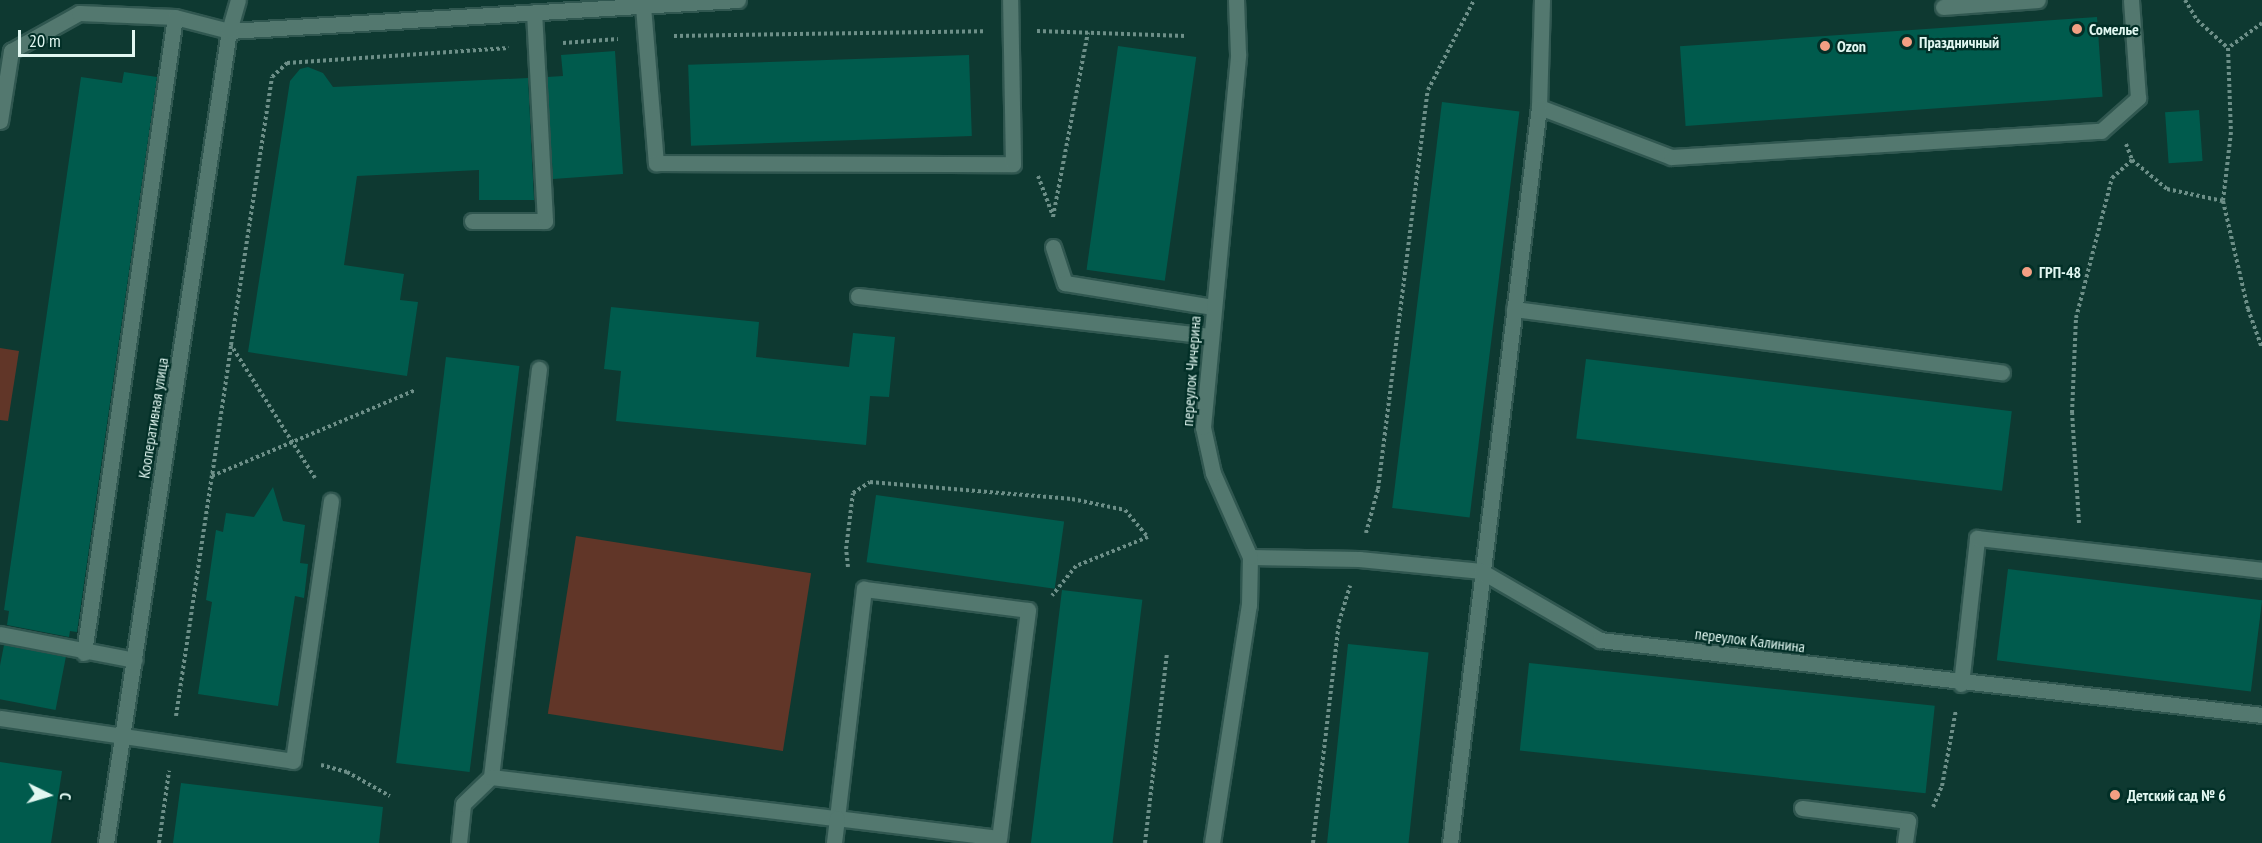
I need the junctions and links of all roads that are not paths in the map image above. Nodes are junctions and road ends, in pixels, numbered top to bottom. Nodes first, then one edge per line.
1 (238, 0) edge
2 (738, 0) edge
3 (1010, 0) edge
4 (1236, 0) edge
5 (1542, 0) edge
6 (2038, 0) edge
7 (2131, 0) edge
8 (643, 6) junction
9 (1943, 7) dead end
10 (526, 8) edge
11 (176, 17) junction
12 (229, 31) junction
13 (6, 53) edge
14 (1539, 107) junction
15 (0, 121) edge
16 (472, 221) dead end
17 (1053, 246) road end
18 (858, 296) dead end
19 (1213, 307) junction
20 (1514, 309) junction
21 (1209, 336) junction
22 (539, 369) dead end
23 (2002, 372) dead end
24 (331, 501) road end
25 (1250, 557) junction
26 (2262, 570) edge
27 (1481, 571) junction
28 (0, 634) edge
29 (84, 653) junction
30 (135, 660) junction
31 (1961, 684) junction
32 (2262, 715) edge
33 (0, 718) edge
34 (123, 736) junction
35 (491, 777) junction
36 (1802, 808) dead end
37 (837, 818) junction
38 (106, 843) edge
39 (459, 843) edge
40 (834, 843) edge
41 (1212, 843) edge
42 (1450, 843) edge
43 (1905, 843) edge

1 - 12 street, Кооперативная улица
2 - 8 street
3 - 8 street
4 - 19 street, переулок Чичерина
5 - 14 street
6 - 9 street
7 - 14 street
8 - 10 street
10 - 12 street
10 - 16 street
11 - 12 street
11 - 13 street
11 - 29 street
12 - 30 street, Кооперативная улица
13 - 15 street
14 - 20 street
17 - 19 street
18 - 21 street
19 - 21 street, переулок Чичерина
20 - 23 street
20 - 27 street
21 - 25 street, переулок Чичерина
22 - 35 street
24 - 34 street
25 - 27 street, переулок Калинина
25 - 41 street, переулок Чичерина
26 - 31 street
27 - 31 street, переулок Калинина
27 - 42 street
28 - 29 street
29 - 30 street
30 - 34 street, Кооперативная улица
31 - 32 street, переулок Калинина
33 - 34 street
34 - 38 street, Кооперативная улица
35 - 37 street
35 - 39 street
36 - 43 street
37 - 37 street
37 - 40 street

